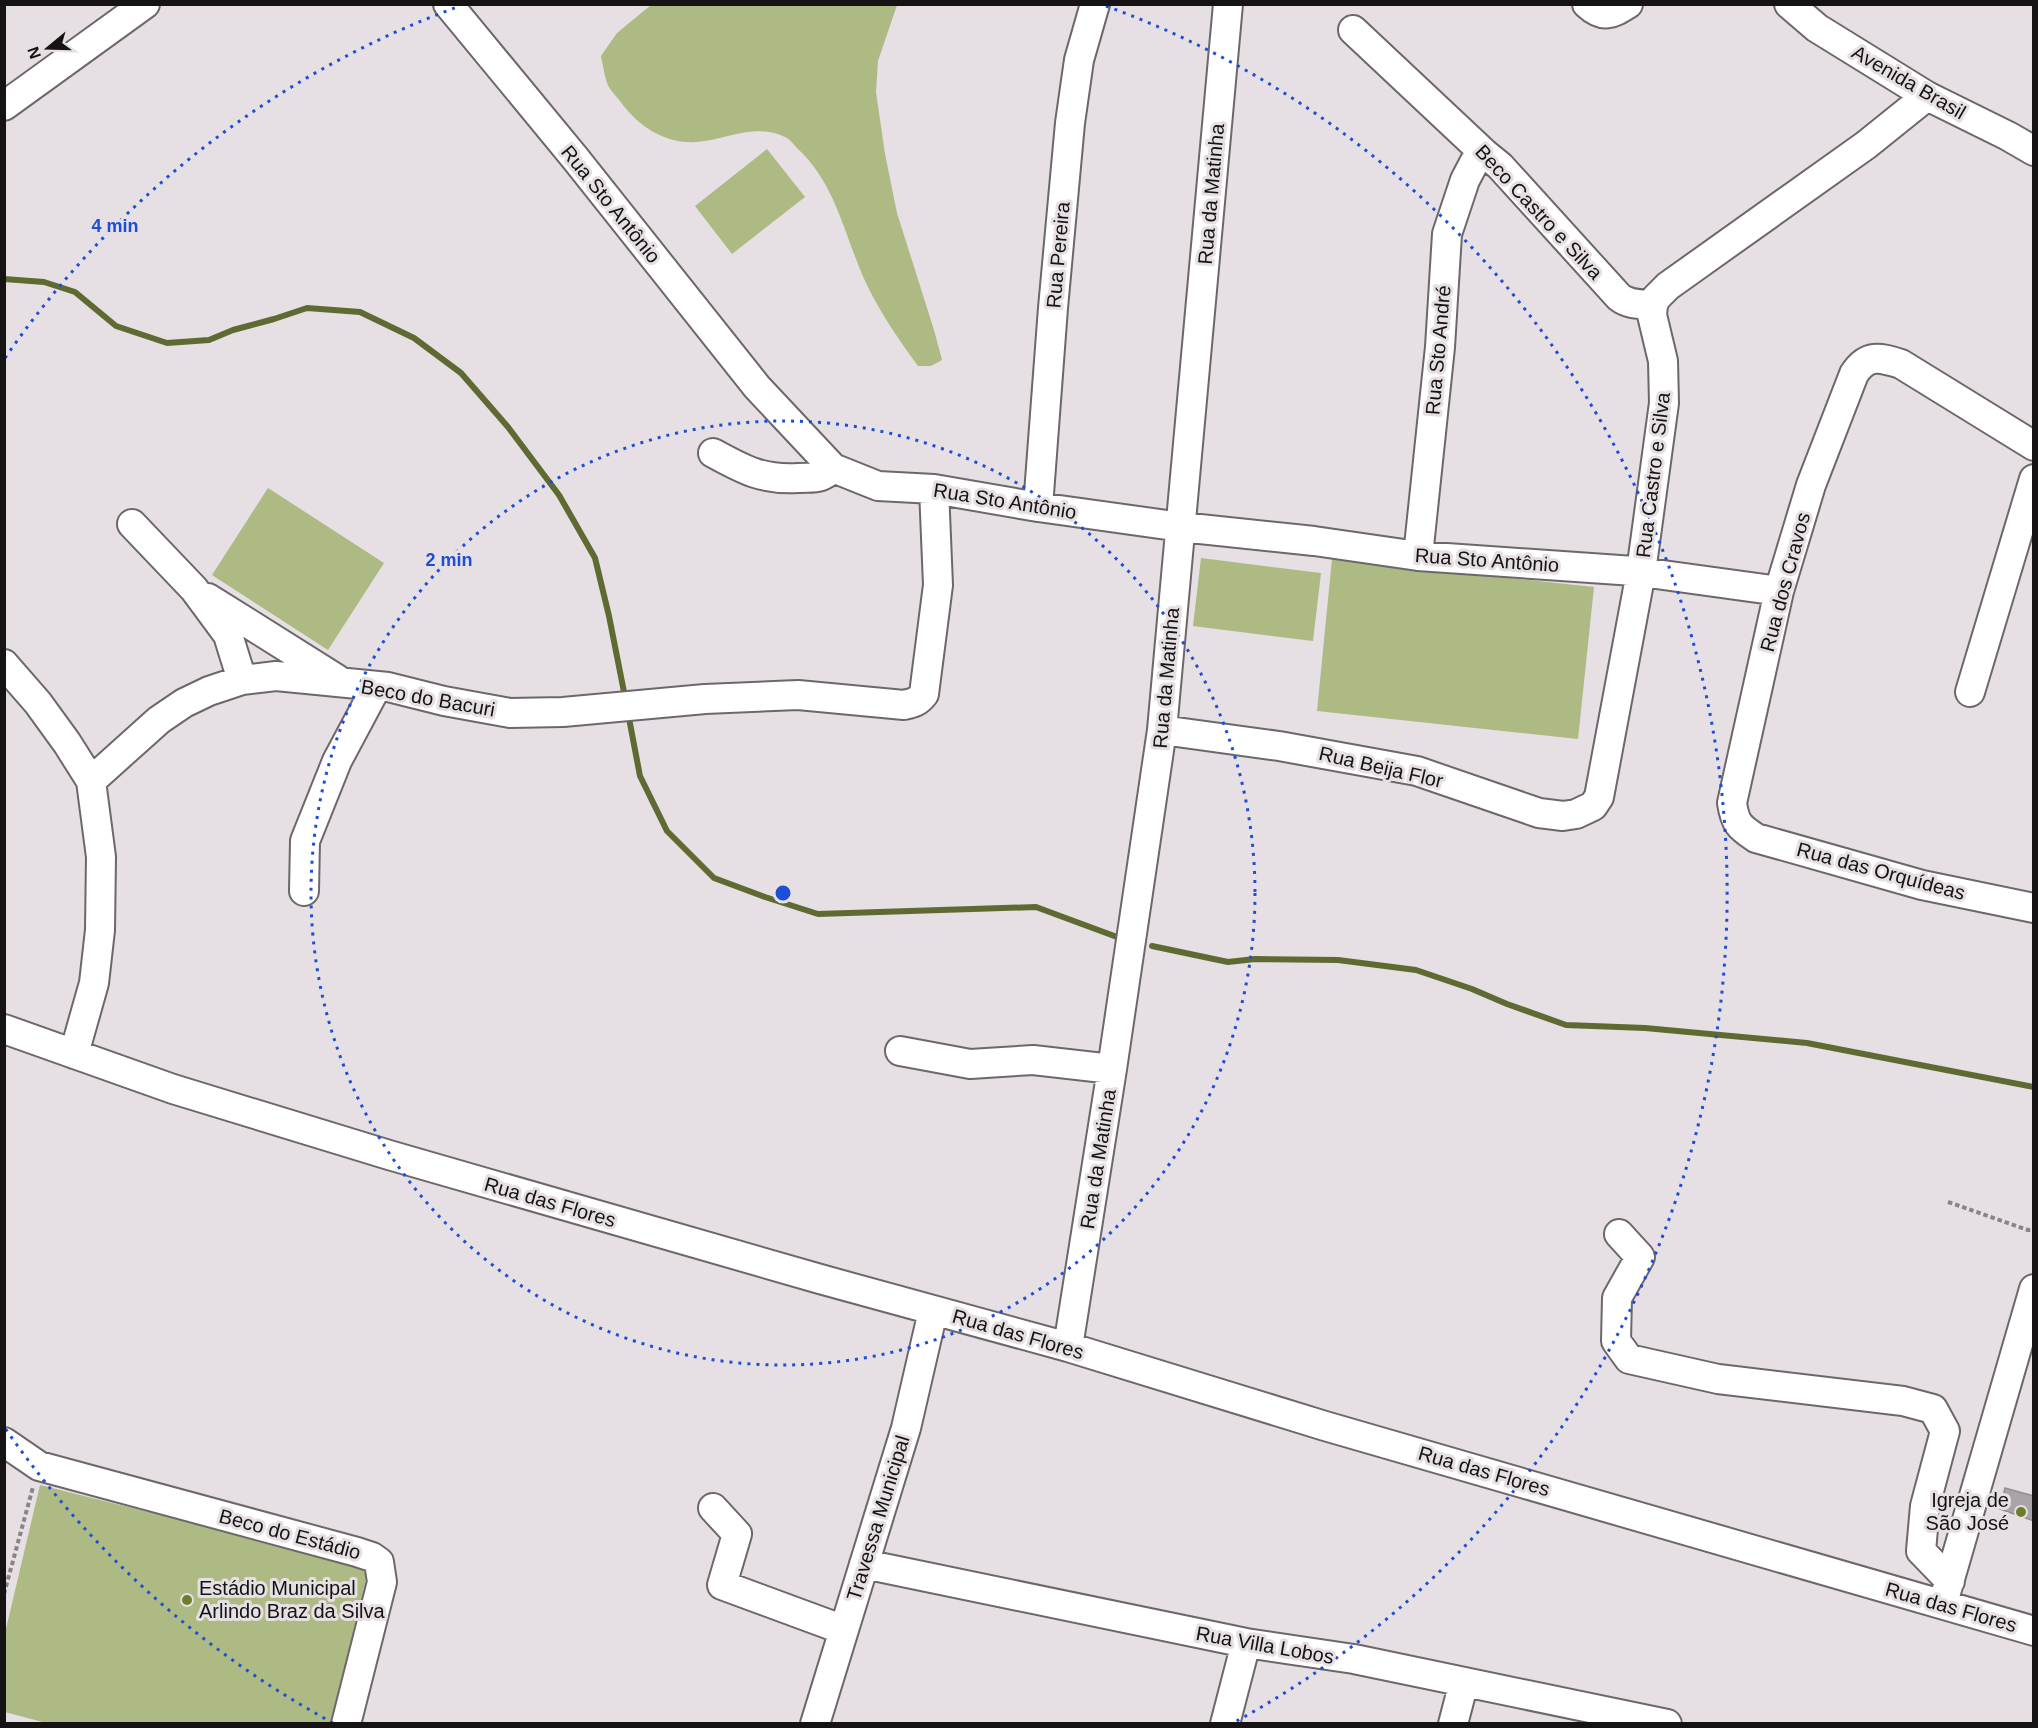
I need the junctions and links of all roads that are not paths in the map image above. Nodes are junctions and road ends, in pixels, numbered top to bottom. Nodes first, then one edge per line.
1 (145, 4) edge
2 (448, 4) edge
3 (1095, 4) edge
4 (1228, 4) edge
5 (1587, 4) edge
6 (1629, 4) edge
7 (1789, 4) edge
8 (1353, 30) dead end
9 (1927, 96) junction
10 (4, 106) edge
11 (2034, 151) edge
12 (1484, 153) junction
13 (1653, 305) junction
14 (2034, 446) edge
15 (713, 453) dead end
16 (833, 468) junction
17 (2034, 479) edge
18 (934, 489) junction
19 (1038, 507) junction
20 (132, 524) dead end
21 (1181, 527) junction
22 (1418, 556) junction
23 (1641, 572) junction
24 (194, 589) junction
25 (1779, 591) junction
26 (4, 664) edge
27 (242, 680) junction
28 (342, 682) junction
29 (377, 686) junction
30 (1970, 692) dead end
31 (1162, 729) junction
32 (91, 780) junction
33 (1593, 806) joint
34 (1735, 820) joint
35 (304, 891) dead end
36 (2034, 908) edge
37 (4, 1029) edge
38 (900, 1051) dead end
39 (74, 1054) junction
40 (1112, 1069) junction
41 (1619, 1234) dead end
42 (2034, 1289) edge
43 (933, 1311) junction
44 (1068, 1347) junction
45 (4, 1442) edge
46 (713, 1508) dead end
47 (864, 1564) junction
48 (1946, 1593) junction
49 (844, 1630) junction
50 (2034, 1631) edge
51 (1246, 1643) junction
52 (1464, 1682) junction
53 (346, 1724) edge
54 (815, 1724) edge
55 (1225, 1724) edge
56 (1453, 1724) edge
57 (1666, 1724) edge

1 - 10 street
2 - 16 street, Rua Sto Antônio
3 - 19 street, Rua Pereira
4 - 21 street, Rua da Matinha
5 - 6 street
7 - 9 street, Avenida Brasil
8 - 12 street, Beco Castro e Silva
9 - 11 street, Avenida Brasil
9 - 13 street
12 - 13 street, Beco Castro e Silva
12 - 22 street, Rua Sto André
13 - 23 street, Rua Castro e Silva
14 - 25 street, Rua dos Cravos
15 - 16 street
16 - 18 street, Rua Sto Antônio
17 - 30 street
18 - 19 street, Rua Sto Antônio
18 - 29 street, Beco do Bacuri
19 - 21 street, Rua Sto Antônio
20 - 24 street
21 - 22 street, Rua Sto Antônio
21 - 31 street, Rua da Matinha
22 - 23 street, Rua Sto Antônio
23 - 25 street, Rua Sto Antônio
23 - 33 street, Rua Castro e Silva
24 - 27 street
24 - 28 street
25 - 34 street, Rua dos Cravos
26 - 32 street
27 - 28 street, Beco do Bacuri
27 - 32 street, Beco do Bacuri
28 - 29 street, Beco do Bacuri
29 - 35 street
31 - 33 street, Rua Beija Flor
31 - 40 street, Rua da Matinha
32 - 39 street
34 - 36 street, Rua das Orquídeas
37 - 39 street, Rua das Flores
38 - 40 street
39 - 43 street, Rua das Flores
40 - 44 street, Rua da Matinha
41 - 48 street
42 - 48 street
43 - 44 street, Rua das Flores
43 - 47 street, Travessa Municipal
44 - 48 street, Rua das Flores
45 - 53 street, Beco do Estádio
46 - 49 street
47 - 49 street, Travessa Municipal
47 - 51 street, Rua Villa Lobos
48 - 50 street, Rua das Flores
49 - 54 street, Travessa Municipal
51 - 52 street, Rua Villa Lobos
51 - 55 street
52 - 56 street
52 - 57 street, Rua Villa Lobos

